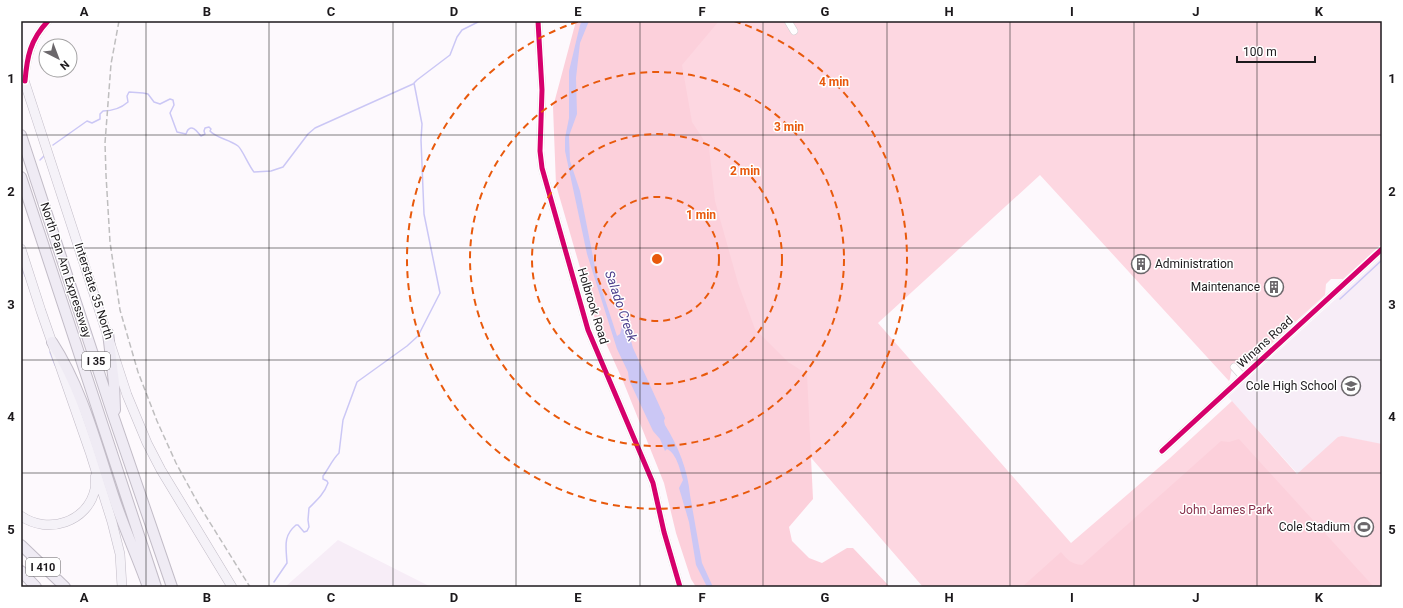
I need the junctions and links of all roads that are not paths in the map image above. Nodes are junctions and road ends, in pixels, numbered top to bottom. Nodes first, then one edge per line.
1 (48, 21) edge
2 (538, 21) edge
3 (788, 21) edge
4 (794, 31) dead end
5 (21, 70) edge
6 (25, 81) junction
7 (21, 135) edge
8 (21, 177) edge
9 (21, 249) edge
10 (1382, 249) edge
11 (108, 333) junction
12 (52, 342) junction
13 (1234, 367) dead end
14 (1242, 376) junction
15 (116, 422) junction
16 (1162, 451) dead end
17 (96, 469) junction
18 (21, 516) edge
19 (21, 545) edge
20 (21, 571) edge
21 (36, 587) edge
22 (65, 587) edge
23 (122, 587) edge
24 (148, 587) edge
25 (156, 587) edge
26 (172, 587) edge
27 (232, 587) edge
28 (680, 587) edge

1 - 6 street
2 - 28 street, Holbrook Road
3 - 4 street
5 - 6 main road, Interstate 35 North
6 - 11 main road, Interstate 35 North
7 - 15 highway, North Pan Am Expressway / I 35
8 - 25 highway, North Pan Am Expressway / I 35
9 - 12 main road
10 - 14 street, Winans Road
11 - 15 highway
11 - 27 main road, Interstate 35 North
12 - 17 main road
12 - 24 highway
13 - 14 street
14 - 16 street, Winans Road
15 - 26 highway, North Pan Am Expressway / I 35
17 - 18 main road
17 - 23 main road
19 - 22 highway, I 410
20 - 21 highway, I 410

